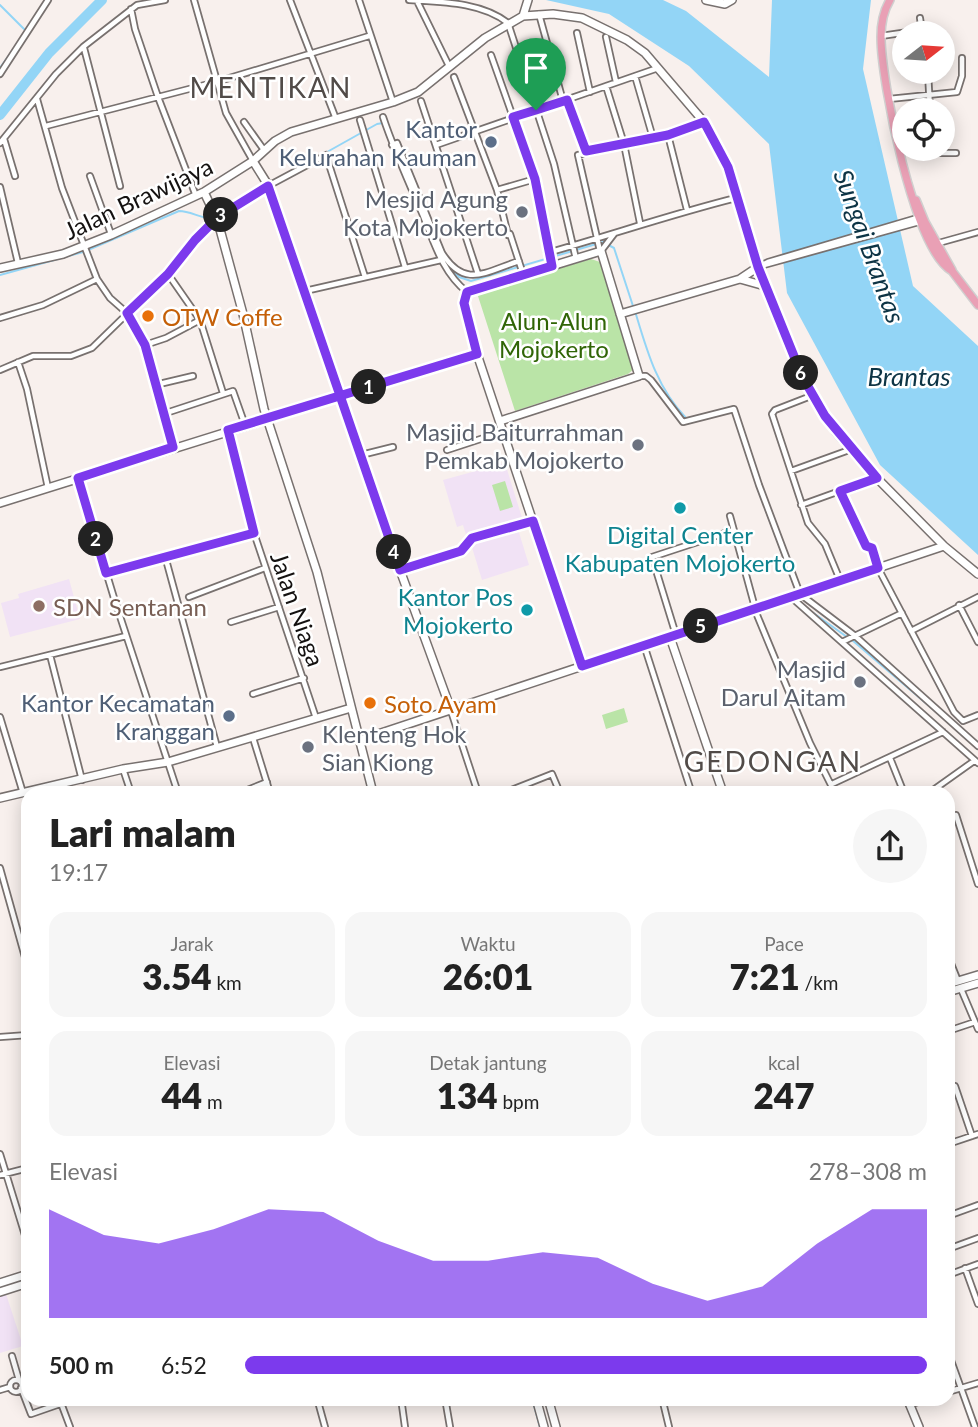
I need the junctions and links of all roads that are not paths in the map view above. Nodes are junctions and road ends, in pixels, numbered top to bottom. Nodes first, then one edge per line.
1 (48, 0) edge
2 (165, 0) edge
3 (194, 0) edge
4 (290, 0) edge
5 (359, 0) edge
6 (409, 0) edge
7 (706, 0) edge
8 (732, 0) edge
9 (890, 0) edge
10 (417, 1) edge
11 (136, 2) edge
12 (527, 3) edge
13 (131, 9) junction
14 (539, 14) junction
15 (523, 16) junction
16 (920, 18) dead end
17 (920, 21) edge
18 (508, 23) junction
19 (577, 33) dead end
20 (892, 35) edge
21 (369, 36) junction
22 (881, 36) junction
23 (606, 37) dead end
24 (83, 47) junction
25 (311, 55) junction
26 (491, 55) dead end
27 (961, 58) dead end
28 (449, 67) junction
29 (659, 68) junction
30 (0, 74) edge
31 (635, 76) junction
32 (454, 77) dead end
33 (216, 82) junction
34 (616, 82) junction
35 (929, 84) edge
36 (606, 86) junction
37 (590, 92) junction
38 (929, 94) junction
39 (158, 97) junction
40 (929, 98) edge
41 (37, 99) junction
42 (888, 99) junction
43 (565, 100) junction
44 (421, 101) dead end
45 (393, 102) junction
46 (536, 110) junction
47 (101, 112) junction
48 (383, 117) dead end
49 (513, 117) junction
50 (336, 119) junction
51 (360, 120) dead end
52 (244, 122) dead end
53 (704, 122) junction
54 (46, 126) junction
55 (474, 131) junction
56 (668, 135) junction
57 (653, 138) junction
58 (2, 140) edge
59 (624, 144) junction
60 (436, 145) junction
61 (264, 150) junction
62 (586, 151) junction
63 (253, 161) junction
64 (15, 176) dead end
65 (90, 176) dead end
66 (535, 179) junction
67 (410, 181) junction
68 (267, 185) junction
69 (120, 186) dead end
70 (0, 187) edge
71 (497, 190) junction
72 (204, 192) junction
73 (196, 196) junction
74 (913, 196) junction
75 (736, 198) junction
76 (687, 210) junction
77 (217, 218) junction
78 (916, 220) junction
79 (640, 223) junction
80 (978, 232) edge
81 (615, 233) junction
82 (111, 235) junction
83 (934, 245) junction
84 (600, 246) junction
85 (86, 249) junction
86 (574, 251) junction
87 (549, 258) junction
88 (441, 260) junction
89 (19, 264) junction
90 (764, 265) junction
91 (405, 267) junction
92 (520, 267) junction
93 (0, 268) edge
94 (168, 274) junction
95 (478, 274) junction
96 (365, 277) junction
97 (97, 279) junction
98 (740, 279) junction
99 (765, 286) junction
100 (304, 291) junction
101 (467, 292) junction
102 (978, 305) edge
103 (624, 312) junction
104 (127, 313) junction
105 (0, 318) edge
106 (200, 320) junction
107 (145, 345) junction
108 (477, 354) junction
109 (18, 362) junction
110 (0, 370) edge
111 (193, 376) dead end
112 (642, 376) junction
113 (155, 385) junction
114 (223, 393) junction
115 (340, 396) junction
116 (810, 397) junction
117 (163, 414) junction
118 (267, 418) junction
119 (500, 421) junction
120 (245, 425) junction
121 (228, 430) junction
122 (503, 432) junction
123 (173, 447) junction
124 (393, 447) dead end
125 (852, 449) junction
126 (447, 450) dead end
127 (360, 455) junction
128 (791, 471) junction
129 (78, 478) junction
130 (877, 478) junction
131 (48, 488) junction
132 (840, 491) junction
133 (0, 503) edge
134 (801, 505) junction
135 (730, 516) dead end
136 (533, 521) junction
137 (734, 530) junction
138 (254, 533) junction
139 (944, 546) junction
140 (165, 556) junction
141 (265, 568) junction
142 (878, 568) junction
143 (400, 570) junction
144 (106, 573) junction
145 (978, 574) edge
146 (839, 578) junction
147 (799, 592) junction
148 (189, 597) dead end
149 (790, 597) junction
150 (978, 597) edge
151 (959, 605) junction
152 (279, 607) junction
153 (756, 608) junction
154 (902, 613) junction
155 (231, 622) dead end
156 (911, 631) junction
157 (126, 636) junction
158 (673, 636) junction
159 (853, 636) junction
160 (844, 641) junction
161 (978, 642) edge
162 (644, 645) junction
163 (50, 655) junction
164 (582, 666) junction
165 (0, 667) edge
166 (889, 670) junction
167 (303, 678) junction
168 (882, 678) junction
169 (253, 694) dead end
170 (351, 708) junction
171 (451, 710) junction
172 (978, 715) edge
173 (0, 717) edge
174 (316, 718) junction
175 (943, 732) junction
176 (253, 737) junction
177 (360, 740) junction
178 (978, 746) edge
179 (217, 747) junction
180 (890, 758) junction
181 (168, 762) junction
182 (977, 762) edge
183 (123, 769) junction
184 (82, 780) junction
185 (267, 782) junction
186 (832, 784) joint
187 (21, 786) edge
188 (66, 786) edge
189 (129, 786) edge
190 (176, 786) edge
191 (257, 786) edge
192 (268, 786) edge
193 (371, 786) edge
194 (476, 786) edge
195 (522, 786) edge
196 (557, 786) edge
197 (689, 786) edge
198 (721, 786) edge
199 (901, 786) edge
200 (940, 786) edge
201 (21, 793) edge
202 (0, 798) edge
203 (956, 815) dead end
204 (978, 860) edge
205 (971, 862) junction
206 (0, 868) edge
207 (978, 884) edge
208 (21, 943) edge
209 (955, 973) edge
210 (978, 975) edge
211 (978, 983) edge
212 (955, 985) edge
213 (960, 985) junction
214 (955, 988) edge
215 (975, 1022) junction
216 (955, 1029) edge
217 (978, 1029) edge
218 (21, 1036) edge
219 (0, 1037) edge
220 (955, 1086) dead end
221 (975, 1135) edge
222 (955, 1142) edge
223 (0, 1154) edge
224 (21, 1170) edge
225 (3, 1174) edge
226 (978, 1205) edge
227 (955, 1213) edge
228 (21, 1225) edge
229 (978, 1238) edge
230 (955, 1246) edge
231 (978, 1264) edge
232 (965, 1268) junction
233 (955, 1272) edge
234 (21, 1276) edge
235 (0, 1283) edge
236 (21, 1285) edge
237 (0, 1292) edge
238 (978, 1304) edge
239 (12, 1356) dead end
240 (955, 1371) edge
241 (19, 1381) junction
242 (978, 1383) edge
243 (10, 1387) junction
244 (21, 1388) joint
245 (961, 1388) junction
246 (0, 1390) edge
247 (955, 1390) edge
248 (28, 1406) edge
249 (53, 1406) edge
250 (62, 1406) edge
251 (319, 1406) edge
252 (402, 1406) edge
253 (446, 1406) edge
254 (538, 1406) edge
255 (550, 1406) edge
256 (664, 1406) edge
257 (913, 1406) edge
258 (70, 1427) edge
259 (325, 1427) edge
260 (405, 1427) edge
261 (450, 1427) edge
262 (544, 1427) edge
263 (556, 1427) edge
264 (669, 1427) edge
265 (919, 1427) edge
266 (975, 1427) edge

1 - 30 street
2 - 11 street
3 - 33 street
4 - 25 street
5 - 21 street
6 - 10 street
7 - 8 main road
9 - 22 main road
10 - 18 street
10 - 28 street
11 - 13 street
12 - 15 main road
13 - 24 street
13 - 39 street
14 - 15 main road, Jalan Brawijaya
14 - 29 main road, Jalan Brawijaya
14 - 43 street
15 - 18 main road, Jalan Brawijaya
16 - 17 street
18 - 28 main road, Jalan Brawijaya
18 - 46 street
19 - 37 street
20 - 22 street
21 - 25 street
21 - 45 street
22 - 42 main road
23 - 34 street
24 - 41 street
24 - 47 street
25 - 33 street
25 - 50 street
26 - 49 street
27 - 38 street
28 - 45 main road, Jalan Brawijaya
29 - 31 street
29 - 53 main road, Jalan Brawijaya
31 - 34 street
31 - 57 street
32 - 55 street
33 - 39 street
33 - 63 street
34 - 36 street
35 - 38 street
36 - 37 street
36 - 59 street
37 - 43 street
38 - 40 street
38 - 42 street
39 - 47 street
39 - 73 street
41 - 54 street
41 - 58 street
42 - 74 main road
43 - 46 street
43 - 62 street
44 - 60 street
45 - 50 main road, Jalan Brawijaya
46 - 49 street
46 - 86 street
47 - 54 street
47 - 69 street
48 - 67 street
49 - 55 street
49 - 66 street
50 - 61 main road, Jalan Brawijaya
51 - 91 street
52 - 61 street
53 - 56 street
53 - 75 main road, Jalan Brawijaya
54 - 85 street
55 - 60 street
55 - 71 street
56 - 57 street
56 - 76 street
57 - 59 street
58 - 64 street
59 - 62 street
59 - 79 street
60 - 95 street
61 - 63 main road, Jalan Brawijaya
62 - 84 street
63 - 68 main road
63 - 72 main road, Jalan Brawijaya
65 - 82 street
66 - 71 street
66 - 87 street
67 - 88 street
67 - 95 street
68 - 77 street
68 - 96 street
68 - 100 main road
70 - 89 street
71 - 92 street
72 - 73 main road, Jalan Brawijaya
72 - 77 main road
73 - 82 main road, Jalan Brawijaya
74 - 78 main road
74 - 83 main road
75 - 76 street
75 - 90 main road, Jalan Brawijaya
76 - 79 street
77 - 94 street
77 - 118 main road
78 - 83 main road
78 - 90 street
79 - 81 street
80 - 83 street
81 - 84 street
81 - 84 street
82 - 85 main road, Jalan Brawijaya
83 - 102 main road
84 - 86 main road
84 - 86 street
84 - 103 main road
85 - 89 main road, Jalan Brawijaya
85 - 97 street
86 - 87 main road
86 - 87 street
87 - 92 main road
88 - 91 street
88 - 101 street
89 - 93 main road, Jalan Brawijaya
90 - 98 main road
90 - 99 main road, Jalan Brawijaya
91 - 96 street
92 - 95 street
92 - 101 main road
94 - 104 street
94 - 106 street
96 - 100 street
97 - 104 street
97 - 105 street
98 - 99 main road
98 - 103 main road
99 - 116 main road, Jalan Brawijaya
100 - 115 main road
101 - 108 main road
103 - 112 main road
104 - 107 street
104 - 109 street
106 - 107 street
106 - 114 street
107 - 113 street
108 - 115 main road
108 - 119 main road
109 - 110 street
109 - 131 street
111 - 113 street
112 - 119 main road
112 - 147 street
113 - 117 street
114 - 117 street
114 - 120 street
115 - 118 main road
115 - 127 main road
116 - 125 main road, Jalan Brawijaya
116 - 128 street
117 - 123 street
118 - 120 main road
118 - 170 main road
119 - 122 main road
120 - 121 main road
121 - 123 main road
121 - 138 street, Jalan Niaga
122 - 126 street
122 - 136 main road
123 - 129 main road
124 - 127 street
125 - 128 street
125 - 130 main road, Jalan Brawijaya
127 - 143 main road
128 - 134 street
129 - 131 main road
129 - 144 street
130 - 132 street
130 - 139 main road, Jalan Brawijaya
131 - 133 main road
132 - 134 street
132 - 142 street
134 - 146 street
135 - 137 street
136 - 143 street
136 - 164 main road
137 - 153 street
137 - 158 street
138 - 140 street
138 - 141 street, Jalan Niaga
139 - 142 main road
139 - 145 main road, Jalan Brawijaya
140 - 144 street
140 - 179 street
141 - 148 street
141 - 152 street, Jalan Niaga
142 - 146 main road
142 - 154 street
143 - 171 main road
144 - 157 street
146 - 147 main road
147 - 149 main road
147 - 159 street
149 - 153 main road
149 - 160 street
150 - 151 street
151 - 156 street
151 - 161 street
152 - 155 street
152 - 167 street, Jalan Niaga
153 - 158 main road
153 - 186 street
154 - 156 street
154 - 159 street
156 - 172 street
157 - 163 street
157 - 181 street
158 - 162 main road
158 - 198 main road
159 - 160 street
159 - 166 street
160 - 168 street
162 - 164 main road
162 - 197 street
163 - 165 street
163 - 184 street
164 - 171 main road
166 - 168 street
166 - 178 street
167 - 169 street
167 - 174 street, Jalan Niaga
168 - 175 street
170 - 174 main road
170 - 177 main road
171 - 177 main road
171 - 194 street
173 - 187 street
174 - 176 main road
175 - 180 street
175 - 182 street
176 - 179 main road
176 - 185 street
177 - 193 main road
179 - 181 main road
180 - 186 street
180 - 199 street
181 - 183 main road
181 - 190 street
182 - 200 street
183 - 184 main road
183 - 189 street
184 - 188 main road
185 - 191 street
185 - 192 street
195 - 196 street
201 - 202 main road
203 - 205 street
204 - 205 street
205 - 207 street
206 - 208 street
209 - 213 street
210 - 213 main road
211 - 213 main road
212 - 213 main road
213 - 214 main road
213 - 215 street
215 - 216 street
215 - 217 street
218 - 219 street
220 - 221 street
221 - 222 street
223 - 225 street
224 - 225 street
225 - 228 street
226 - 227 street
229 - 230 street
231 - 232 street
232 - 233 street
232 - 238 street
234 - 235 main road
236 - 237 main road
239 - 241 street
240 - 245 street
241 - 243 street
241 - 244 street
242 - 245 street
243 - 244 street
243 - 246 street
245 - 247 street
245 - 266 street
248 - 249 street
250 - 258 street
251 - 259 street
252 - 260 street
253 - 261 street
254 - 262 main road
255 - 263 main road
256 - 264 street
257 - 265 main road

